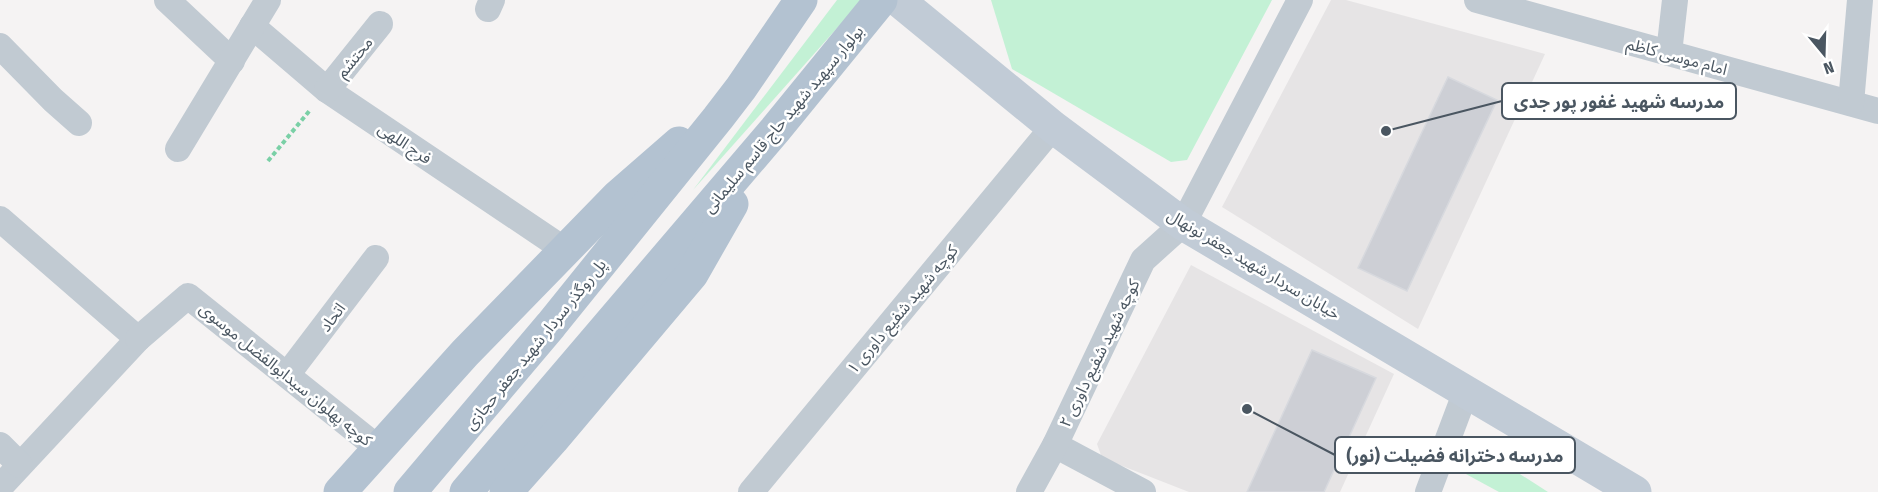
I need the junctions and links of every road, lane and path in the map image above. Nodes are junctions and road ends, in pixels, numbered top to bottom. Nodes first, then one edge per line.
1 (167, 0) edge
2 (268, 0) edge
3 (881, 0) edge
4 (898, 0) edge
5 (1300, 0) edge
6 (1476, 0) edge
7 (1676, 0) edge
8 (1860, 0) edge
9 (795, 2) edge
10 (1504, 4) edge
11 (380, 24) dead end
12 (252, 26) junction
13 (0, 46) edge
14 (1669, 53) junction
15 (232, 61) junction
16 (741, 88) junction
17 (327, 90) junction
18 (1851, 103) junction
19 (1878, 111) edge
20 (79, 123) dead end
21 (1053, 126) junction
22 (776, 130) junction
23 (178, 149) dead end
24 (268, 161) dead end
25 (0, 219) edge
26 (1183, 224) junction
27 (565, 250) junction
28 (376, 258) dead end
29 (138, 339) junction
30 (287, 375) junction
31 (1466, 391) junction
32 (0, 445) edge
33 (1055, 445) junction
34 (379, 448) junction
35 (20, 465) junction
36 (0, 487) edge
37 (340, 492) edge
38 (410, 492) edge
39 (466, 492) edge
40 (506, 492) edge
41 (751, 492) edge
42 (1029, 492) edge
43 (1143, 492) edge
44 (1428, 492) edge
45 (1635, 492) edge

1 - 15 street
2 - 12 street
3 - 22 main road, بولوار سپهبد شهید حاج قاسم سلیمانی
4 - 21 main road, خیابان سردار شهید جعفر نونهال
5 - 26 street
6 - 10 street, امام موسی کاظم
7 - 14 street
8 - 18 street
9 - 16 main road
10 - 14 street, امام موسی کاظم
11 - 17 street, محتشم
12 - 15 street
12 - 17 street, فرج اللهی
13 - 20 street
14 - 18 street, امام موسی کاظم
15 - 23 street
16 - 27 main road
16 - 38 main road, پل روگذر سردار شهید جعفر حجازی
17 - 24 path
17 - 27 street, فرج اللهی
18 - 19 street, امام موسی کاظم
21 - 26 main road, خیابان سردار شهید جعفر نونهال
21 - 41 street, کوچه شهید شفیع داوری ۱
22 - 39 main road, بولوار سپهبد شهید حاج قاسم سلیمانی
22 - 40 main road
25 - 29 street
26 - 31 main road, خیابان سردار شهید جعفر نونهال
26 - 33 street, کوچه شهید شفیع داوری ۲
27 - 34 main road
28 - 30 street, اتحاد
29 - 30 street, کوچه پهلوان سیدابوالفضل موسوی
29 - 35 street, کوچه پهلوان سیدابوالفضل موسوی
30 - 34 street, کوچه پهلوان سیدابوالفضل موسوی
31 - 44 street
31 - 45 main road, خیابان سردار شهید جعفر نونهال
32 - 35 street
33 - 42 street, کوچه شهید شفیع داوری ۲
33 - 43 street
34 - 37 main road
35 - 36 street, کوچه پهلوان سیدابوالفضل موسوی

